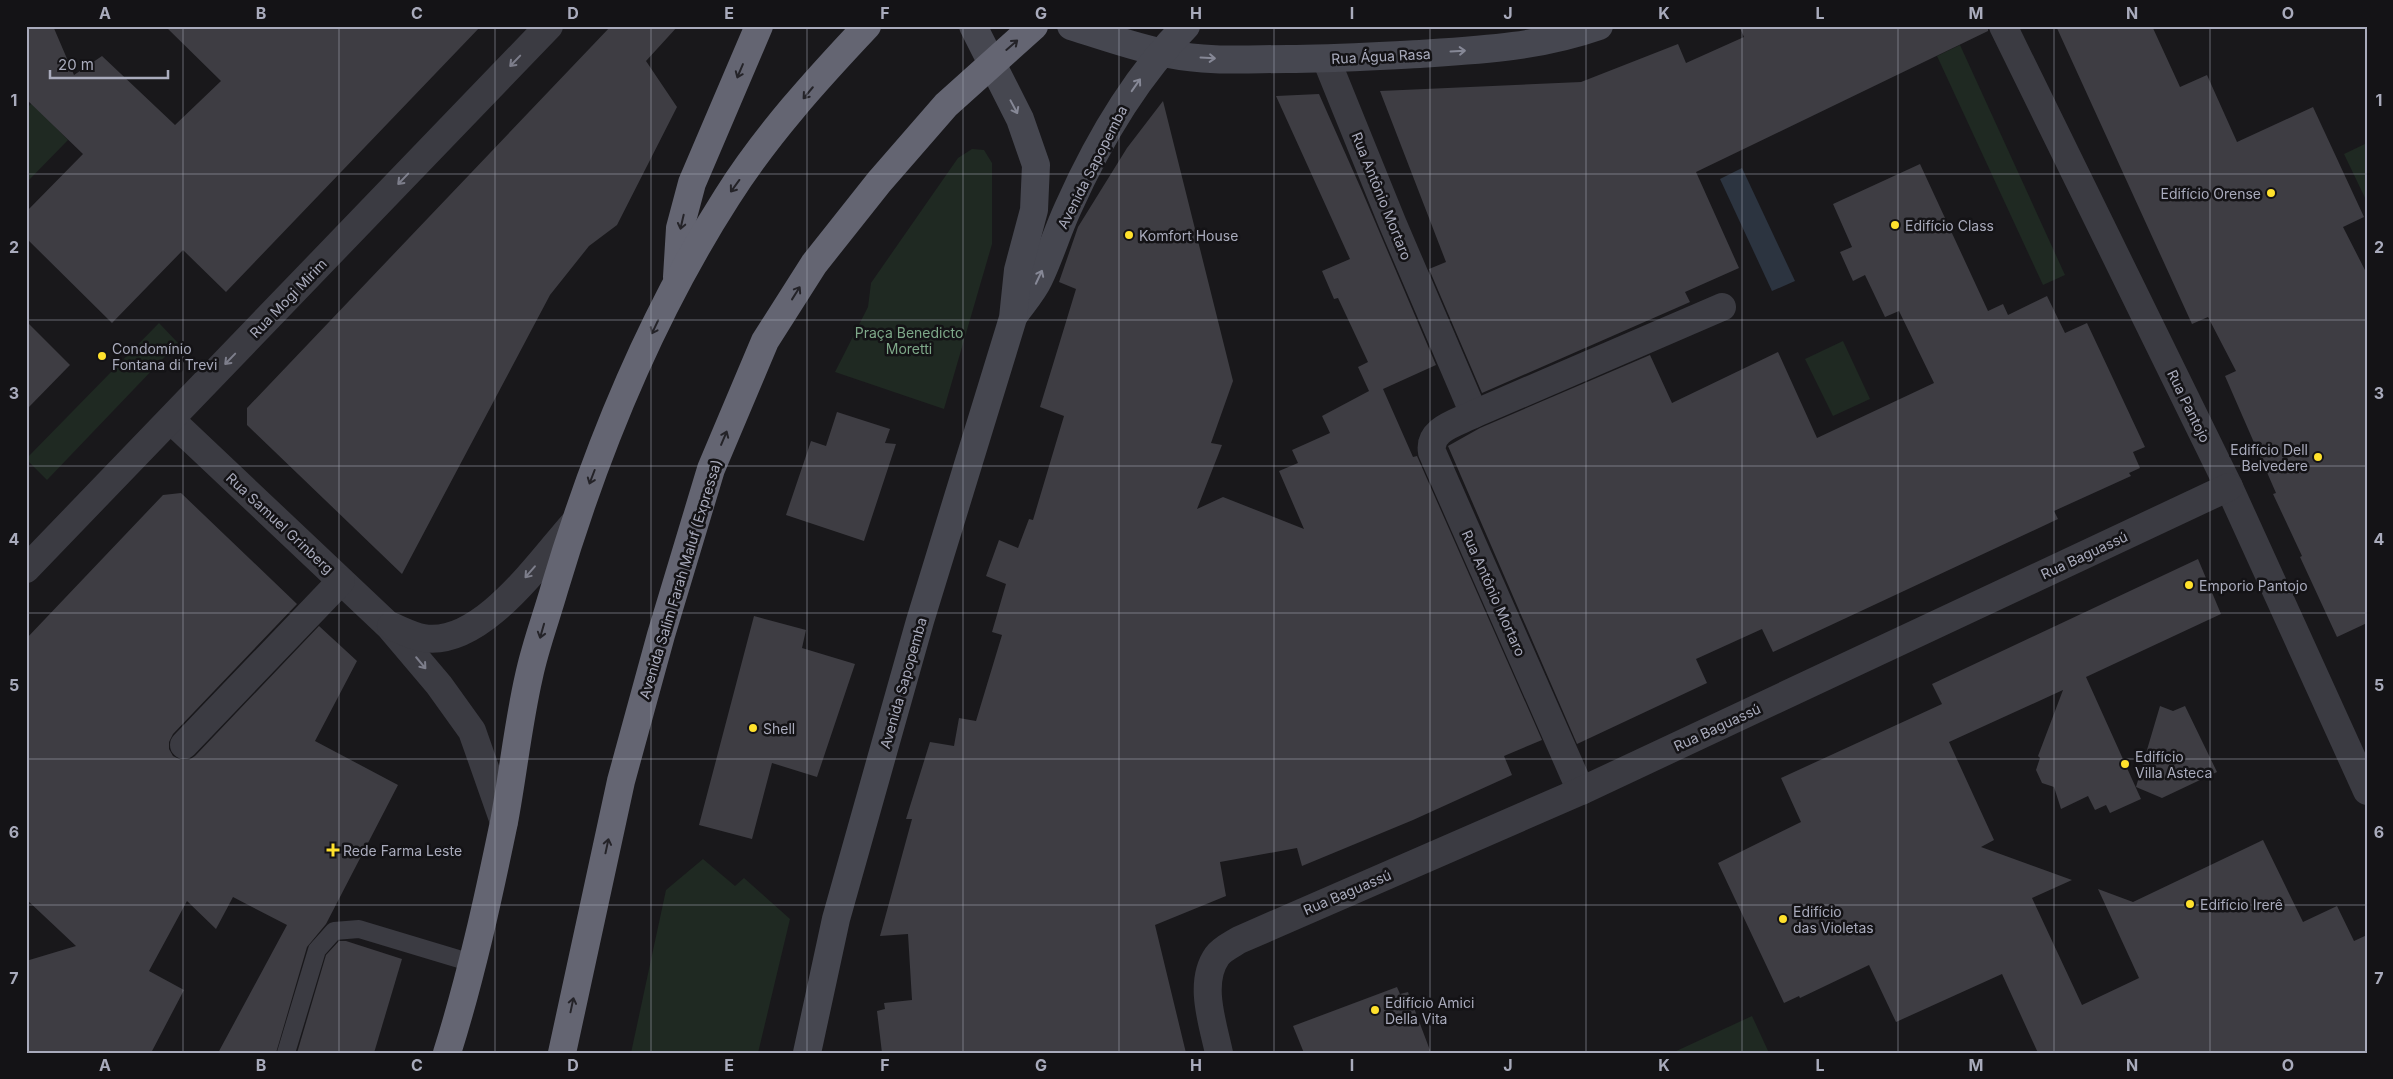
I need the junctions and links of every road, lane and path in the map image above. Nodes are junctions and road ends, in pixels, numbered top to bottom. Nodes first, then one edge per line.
1 (549, 26) edge
2 (759, 26) edge
3 (867, 26) edge
4 (973, 26) edge
5 (1034, 26) edge
6 (1071, 26) edge
7 (1186, 26) edge
8 (1599, 26) edge
9 (2003, 26) edge
10 (1160, 52) junction
11 (1326, 59) junction
12 (990, 64) junction
13 (676, 282) junction
14 (1722, 307) dead end
15 (1013, 318) junction
16 (1474, 414) junction
17 (171, 420) junction
18 (2229, 487) junction
19 (574, 522) junction
20 (26, 569) edge
21 (341, 581) junction
22 (389, 626) junction
23 (184, 745) dead end
24 (1581, 791) junction
25 (2367, 791) edge
26 (504, 822) junction
27 (472, 963) junction
28 (286, 1053) edge
29 (447, 1053) edge
30 (562, 1053) edge
31 (807, 1053) edge
32 (1219, 1053) edge

1 -> 17 street, Rua Mogi Mirim
2 -> 13 highway
3 -> 13 highway
4 - 12 main road, Avenida Sapopemba
12 -> 5 highway, Avenida Salim Farah Maluf (Expressa)
6 - 10 main road, Rua Água Rasa
7 - 10 main road, Avenida Sapopemba
11 -> 8 main road, Rua Água Rasa
9 - 18 street, Rua Pantojo
10 -> 11 main road, Rua Água Rasa
15 -> 10 main road, Avenida Sapopemba
11 - 16 street, Rua Antônio Mortaro
12 -> 15 main road, Avenida Sapopemba
30 -> 12 highway, Avenida Salim Farah Maluf (Expressa)
13 -> 19 highway
14 - 16 street, Rua Antônio Mortaro
15 - 31 main road, Avenida Sapopemba
16 - 24 street, Rua Antônio Mortaro
17 - 20 street, Rua Mogi Mirim
17 - 21 street, Rua Samuel Grinberg
18 - 24 street, Rua Baguassú
18 - 25 street, Rua Pantojo
19 -> 22 street, Rua Samuel Grinberg
19 -> 26 highway
21 - 22 street, Rua Samuel Grinberg
21 - 23 street
22 -> 26 street, Rua Samuel Grinberg
24 - 32 street, Rua Baguassú
26 - 27 highway
27 - 28 lane
27 - 29 highway

